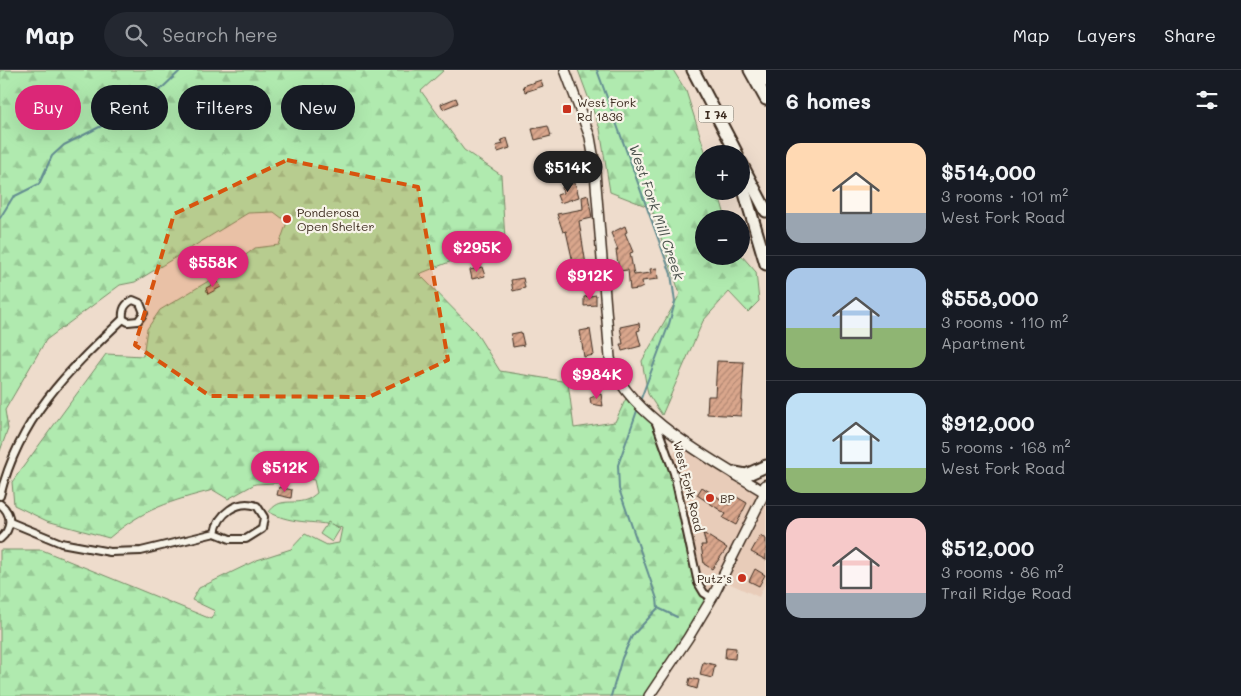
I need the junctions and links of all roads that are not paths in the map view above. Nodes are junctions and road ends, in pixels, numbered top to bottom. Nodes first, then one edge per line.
1 (566, 70) edge
2 (750, 70) edge
3 (760, 70) edge
4 (694, 72) edge
5 (766, 81) edge
6 (766, 99) edge
7 (726, 145) edge
8 (731, 145) edge
9 (750, 180) edge
10 (747, 200) edge
11 (766, 211) edge
12 (766, 264) edge
13 (123, 319) dead end
14 (656, 423) junction
15 (766, 466) edge
16 (735, 473) junction
17 (766, 490) edge
18 (0, 496) edge
19 (0, 504) edge
20 (10, 522) junction
21 (214, 533) junction
22 (0, 539) edge
23 (712, 598) junction
24 (649, 696) edge

1 - 14 street, West Fork Road
2 - 6 highway
3 - 5 highway
4 - 7 highway
4 - 8 highway, I 74
9 - 11 highway
10 - 12 highway
13 - 18 street
14 - 16 street
14 - 23 street, West Fork Road
15 - 16 highway
16 - 17 street
17 - 23 street
19 - 20 street
20 - 21 street
20 - 22 street
21 - 21 street
23 - 24 street

